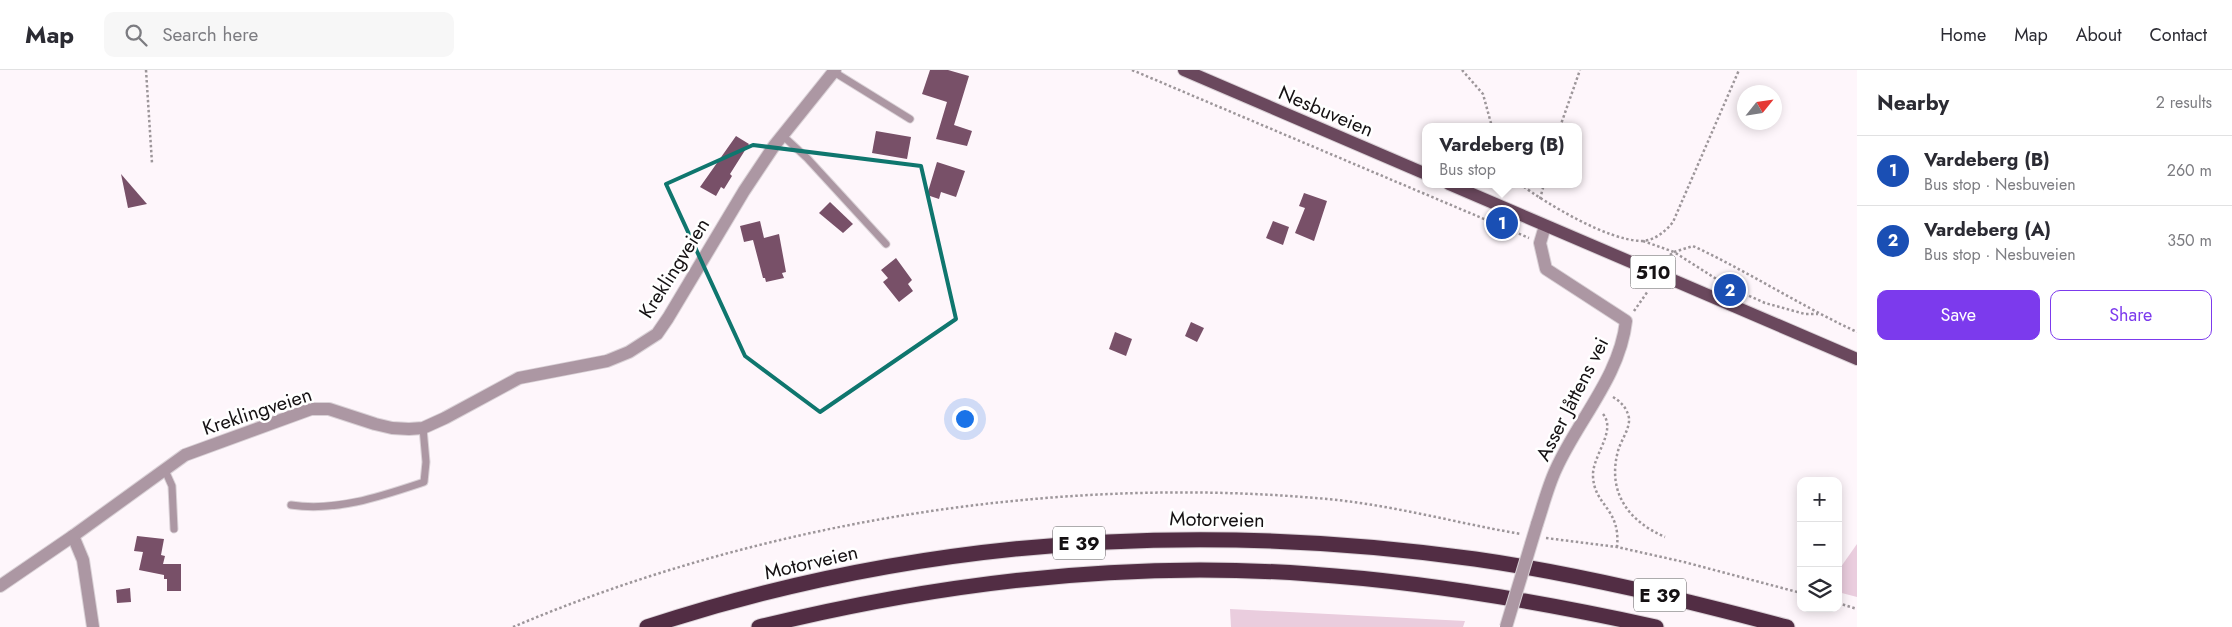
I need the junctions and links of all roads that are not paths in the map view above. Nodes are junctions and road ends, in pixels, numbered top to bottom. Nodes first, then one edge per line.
1 (1184, 70) edge
2 (834, 71) edge
3 (910, 119) dead end
4 (782, 135) junction
5 (1422, 172) edge
6 (1458, 188) edge
7 (1545, 226) junction
8 (886, 244) dead end
9 (1857, 359) edge
10 (423, 428) junction
11 (164, 468) junction
12 (292, 505) dead end
13 (174, 529) dead end
14 (73, 536) junction
15 (0, 586) edge
16 (94, 627) edge
17 (647, 627) edge
18 (759, 627) edge
19 (1506, 627) edge
20 (1656, 627) edge
21 (1787, 627) edge

1 - 5 main road, Nesbuveien
2 - 3 lane, Kreklingveien
2 - 4 street, Kreklingveien
4 - 8 lane
4 - 10 street, Kreklingveien
6 - 7 main road, 510
7 - 9 main road, 510
7 - 19 street, Asser Jåttens vei, bridge
10 - 11 street, Kreklingveien
10 - 12 lane
11 - 13 lane
11 - 14 street, Kreklingveien
14 - 15 street, Kreklingveien
14 - 16 street
17 - 21 highway, Motorveien / E 39
18 - 20 highway, E 39

